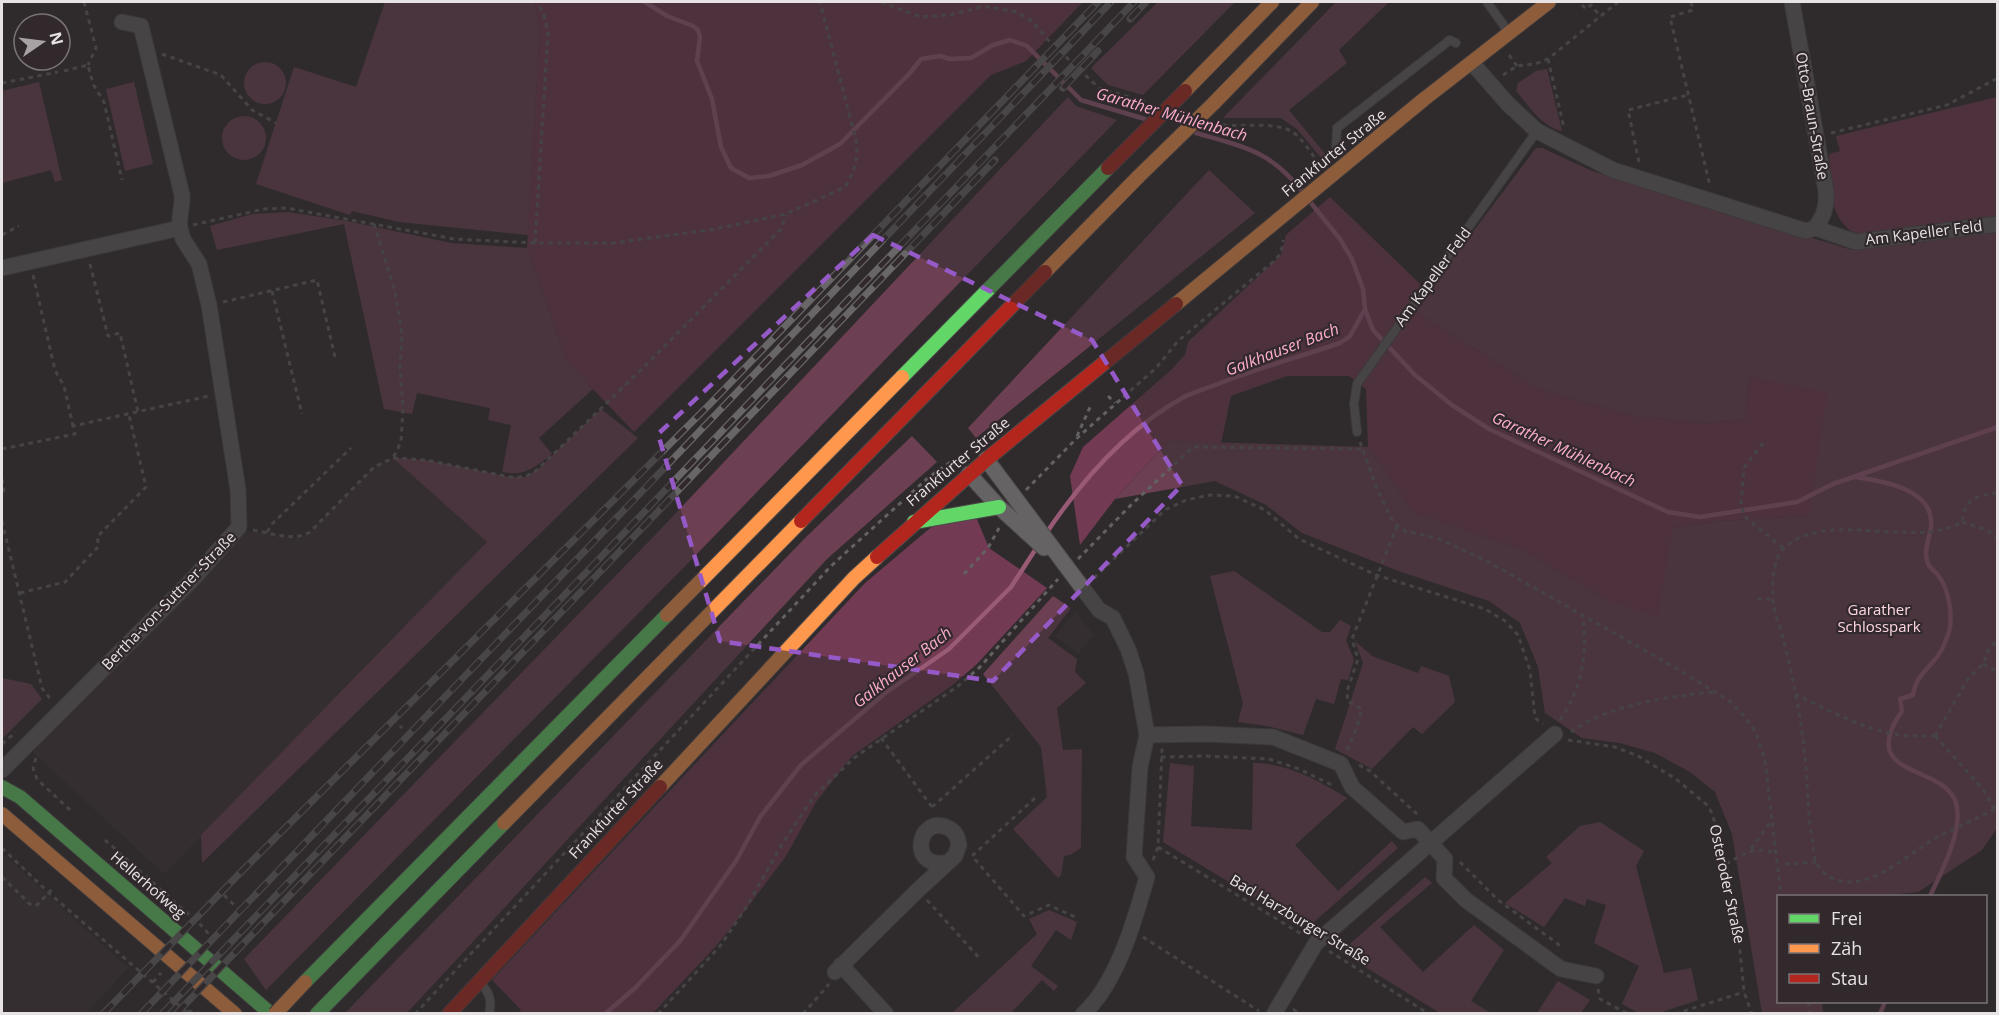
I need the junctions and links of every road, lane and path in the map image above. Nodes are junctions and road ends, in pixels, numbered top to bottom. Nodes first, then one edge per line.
1 (84, 2) edge
2 (538, 2) edge
3 (820, 2) edge
4 (881, 2) edge
5 (1272, 2) edge
6 (1312, 2) edge
7 (1487, 2) edge
8 (1549, 2) edge
9 (1618, 2) edge
10 (1691, 2) edge
11 (1792, 2) edge
12 (1582, 5) dead end
13 (1600, 16) junction
14 (122, 22) dead end
15 (1509, 33) junction
16 (1456, 43) dead end
17 (103, 46) dead end
18 (96, 48) junction
19 (146, 48) junction
20 (1548, 59) junction
21 (1472, 63) junction
22 (88, 65) junction
23 (1517, 66) dead end
24 (72, 69) edge
25 (58, 72) dead end
26 (1998, 78) edge
27 (2, 83) edge
28 (1688, 95) junction
29 (1145, 102) dead end
30 (1213, 122) dead end
31 (276, 123) dead end
32 (1537, 131) junction
33 (1818, 136) junction
34 (1336, 147) dead end
35 (1568, 148) junction
36 (1323, 168) dead end
37 (122, 180) dead end
38 (1644, 182) junction
39 (1714, 202) junction
40 (786, 214) junction
41 (208, 221) dead end
42 (374, 224) junction
43 (1998, 224) edge
44 (19, 226) dead end
45 (180, 228) junction
46 (1815, 228) junction
47 (2, 234) edge
48 (1286, 234) dead end
49 (534, 243) junction
50 (86, 248) junction
51 (30, 262) junction
52 (2, 268) edge
53 (272, 291) junction
54 (209, 305) junction
55 (335, 357) dead end
56 (222, 393) junction
57 (1108, 396) dead end
58 (1115, 403) junction
59 (1091, 405) dead end
60 (138, 413) junction
61 (302, 414) dead end
62 (129, 415) junction
63 (74, 426) junction
64 (1357, 432) dead end
65 (1076, 439) junction
66 (141, 441) dead end
67 (135, 442) junction
68 (1763, 443) dead end
69 (351, 448) dead end
70 (2, 449) edge
71 (393, 458) junction
72 (986, 459) junction
73 (969, 474) junction
74 (2, 479) edge
75 (1006, 486) junction
76 (1998, 493) edge
77 (2, 495) edge
78 (1006, 513) junction
79 (2, 521) edge
80 (914, 522) junction
81 (1962, 522) junction
82 (1397, 526) junction
83 (253, 530) dead end
84 (267, 532) junction
85 (1998, 538) edge
86 (1783, 548) junction
87 (1061, 573) junction
88 (964, 574) dead end
89 (1376, 575) junction
90 (1052, 584) dead end
91 (1064, 588) dead end
92 (1083, 590) junction
93 (20, 592) junction
94 (1757, 599) dead end
95 (1773, 599) junction
96 (1582, 616) junction
97 (1998, 639) edge
98 (1983, 664) junction
99 (1998, 672) edge
100 (1715, 692) junction
101 (1795, 694) junction
102 (61, 712) junction
103 (1013, 735) dead end
104 (1147, 735) junction
105 (1556, 735) junction
106 (1935, 736) junction
107 (881, 738) junction
108 (1161, 757) dead end
109 (1343, 760) junction
110 (2, 770) edge
111 (37, 779) dead end
112 (2, 787) edge
113 (1352, 787) junction
114 (1035, 798) dead end
115 (933, 807) junction
116 (1996, 808) edge
117 (72, 812) dead end
118 (2, 814) edge
119 (1773, 819) junction
120 (940, 825) junction
121 (1435, 841) junction
122 (1158, 847) dead end
123 (2, 848) edge
124 (1750, 850) junction
125 (1776, 853) junction
126 (1457, 858) dead end
127 (1816, 862) junction
128 (945, 863) junction
129 (1726, 864) junction
130 (1785, 864) dead end
131 (2, 877) edge
132 (54, 887) dead end
133 (918, 890) junction
134 (49, 893) junction
135 (224, 895) dead end
136 (1781, 895) edge
137 (237, 908) dead end
138 (1077, 918) dead end
139 (1132, 930) junction
140 (1316, 943) junction
141 (981, 960) dead end
142 (838, 968) junction
143 (1578, 972) junction
144 (161, 973) dead end
145 (1596, 976) joint
146 (478, 981) junction
147 (153, 982) junction
148 (1744, 992) junction
149 (322, 1009) edge
150 (188, 1012) edge
151 (201, 1014) edge
152 (235, 1014) edge
153 (273, 1014) edge
154 (450, 1014) edge
155 (489, 1014) edge
156 (658, 1014) edge
157 (803, 1014) edge
158 (886, 1014) edge
159 (1083, 1014) edge
160 (1263, 1014) edge
161 (1274, 1014) edge
162 (1429, 1014) edge
163 (1628, 1014) edge
164 (1675, 1014) edge
165 (1752, 1014) edge

1 - 18 path
2 - 49 path
3 - 40 path
4 - 29 path
5 - 153 main road, bridge
6 - 149 main road, bridge
7 - 15 lane
8 - 15 main road, Frankfurter Straße
9 - 13 path
10 - 28 path
11 - 33 street, Otto-Braun-Straße
12 - 13 path
13 - 20 path
14 - 19 street
15 - 21 main road, Frankfurter Straße
16 - 34 lane
17 - 18 path
18 - 22 path
19 - 31 path
19 - 45 street
20 - 23 path
20 - 35 path
21 - 32 street, Am Kapeller Feld
21 - 72 main road, Frankfurter Straße
22 - 24 path
22 - 37 path
25 - 27 path
26 - 33 path
28 - 38 path
28 - 39 path
30 - 36 path
32 - 35 street, Am Kapeller Feld
32 - 64 lane, Am Kapeller Feld
33 - 46 street, Otto-Braun-Straße
35 - 38 street, Am Kapeller Feld
38 - 39 street, Am Kapeller Feld
39 - 46 street, Am Kapeller Feld
40 - 49 path
40 - 71 path
41 - 42 path
42 - 49 path
42 - 71 path
43 - 46 street, Am Kapeller Feld
44 - 47 path
45 - 50 street
45 - 54 street, Bertha-von-Suttner-Straße
48 - 58 path
50 - 51 street
50 - 60 path
51 - 52 street
51 - 63 path
53 - 54 path
53 - 55 path
53 - 61 path
54 - 56 street, Bertha-von-Suttner-Straße
56 - 60 path
56 - 102 street, Bertha-von-Suttner-Straße
57 - 58 path
58 - 65 path
59 - 65 path
60 - 62 path
62 - 63 path
62 - 67 path
63 - 70 path
65 - 75 path
66 - 67 path
67 - 93 path
68 - 86 path
69 - 84 path
71 - 84 path
72 - 73 main road, Frankfurter Straße
72 - 75 street
73 - 78 street
73 - 80 main road, Frankfurter Straße
74 - 77 path
75 - 87 street
76 - 81 path
78 - 80 main road
78 - 87 street
78 - 88 path
79 - 93 path
80 - 146 main road, Frankfurter Straße
81 - 85 path
81 - 86 path
82 - 87 path
82 - 89 path
82 - 96 path
83 - 84 path
86 - 95 path
87 - 91 path
87 - 92 street
89 - 92 path
89 - 105 path
89 - 109 path
90 - 107 path
92 - 104 street
93 - 102 path
94 - 95 path
95 - 101 path
96 - 100 path
96 - 105 path
97 - 98 path
98 - 99 path
98 - 106 path
100 - 105 path
100 - 119 path
101 - 106 path
101 - 127 path
102 - 110 street, Bertha-von-Suttner-Straße
103 - 115 path
104 - 109 street
104 - 139 street
105 - 121 street
105 - 129 path, Osteroder Straße
106 - 116 path
107 - 115 path
107 - 156 path
108 - 113 path
109 - 113 street
109 - 121 path
111 - 117 path
112 - 153 main road, Hellerhofweg
113 - 121 street
114 - 138 path
115 - 120 path
116 - 127 path
118 - 152 main road
119 - 124 path
119 - 125 path
120 - 128 street
120 - 128 street
121 - 140 street
121 - 143 street
122 - 140 path, Bad Harzburger Straße
123 - 134 path
124 - 125 path
124 - 129 path
125 - 136 path
126 - 143 path
127 - 130 path
128 - 133 street
129 - 148 path, Osteroder Straße
131 - 134 path
132 - 134 path
133 - 141 path
133 - 142 street
134 - 147 path
135 - 137 path
139 - 159 street
139 - 160 path
140 - 161 street
140 - 162 path, Bad Harzburger Straße
142 - 157 path
142 - 158 street
143 - 145 street
144 - 147 path
145 - 163 path
146 - 154 main road, Frankfurter Straße
146 - 155 lane
147 - 150 path
148 - 164 path
148 - 165 path, Osteroder Straße
150 - 151 path

